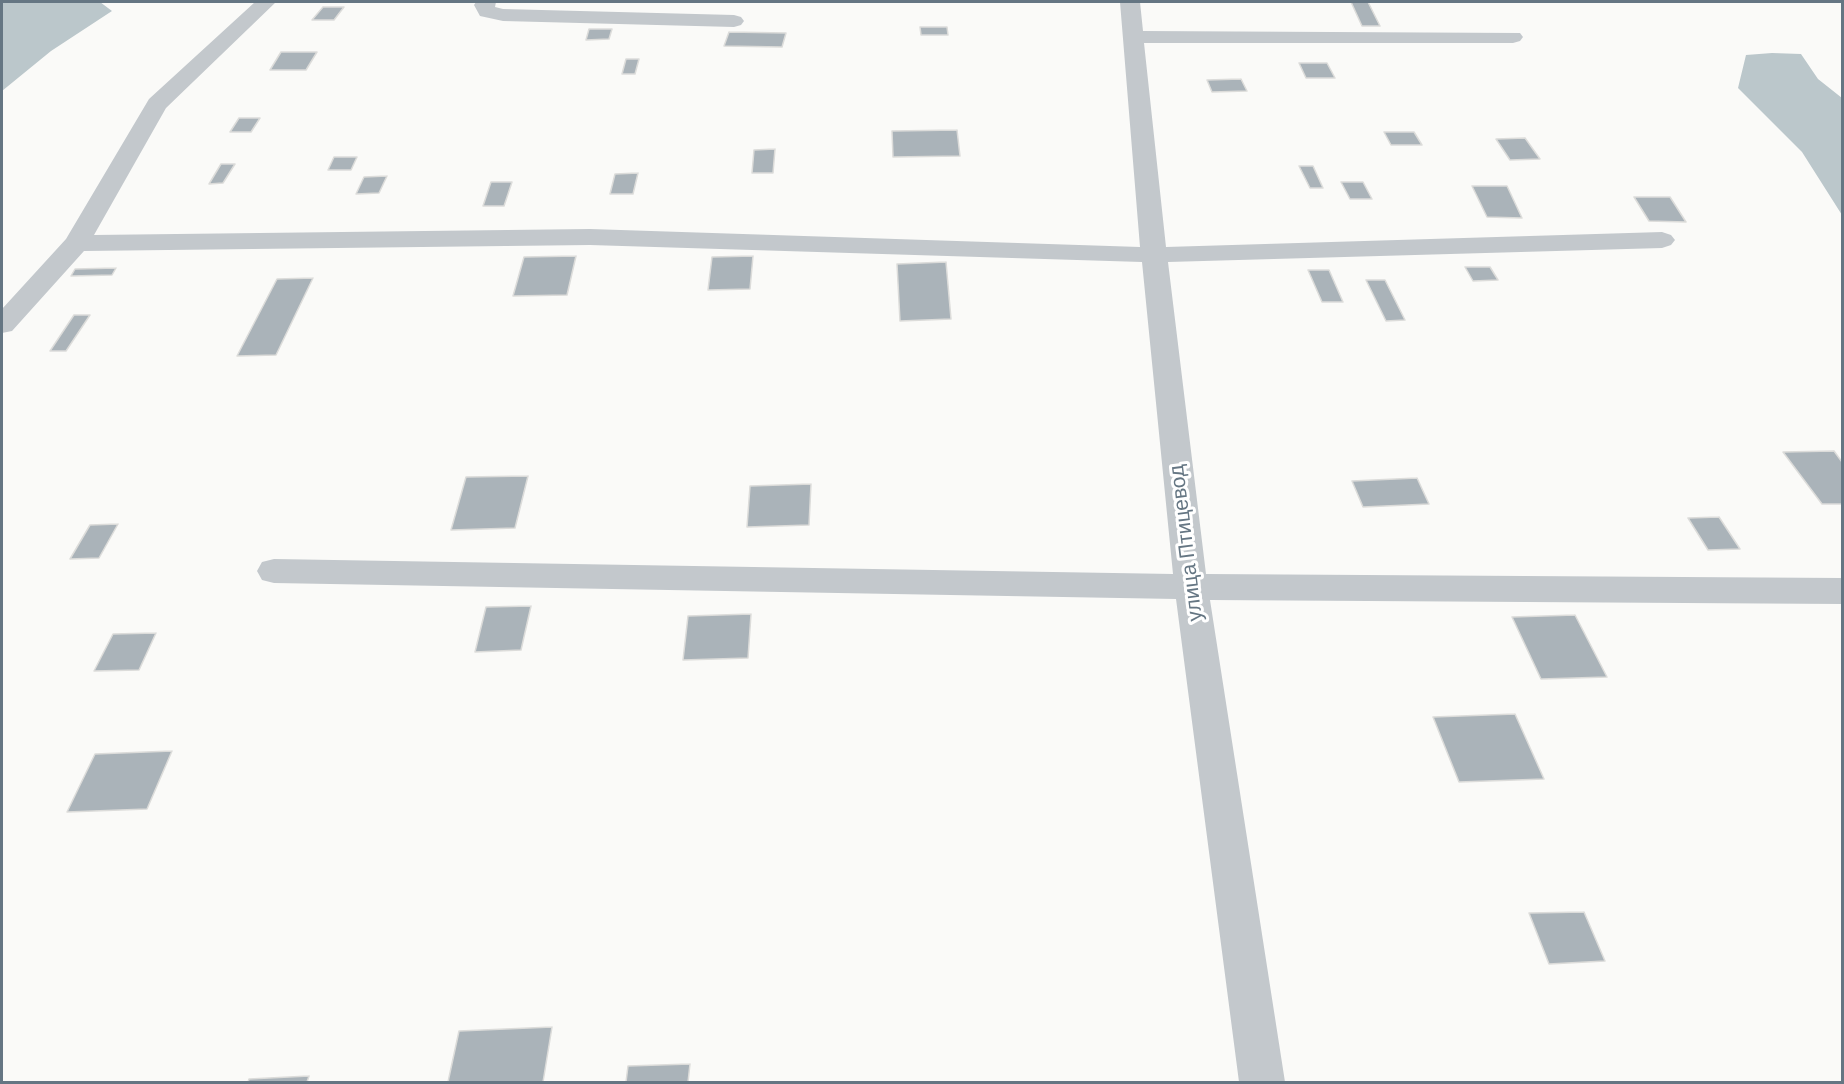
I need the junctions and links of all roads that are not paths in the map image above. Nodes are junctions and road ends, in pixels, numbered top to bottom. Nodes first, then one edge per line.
1 (266, 2) edge
2 (486, 2) edge
3 (1130, 2) edge
4 (734, 21) dead end
5 (1132, 37) junction
6 (1513, 37) dead end
7 (1662, 240) dead end
8 (77, 243) junction
9 (1154, 255) junction
10 (2, 325) edge
11 (274, 571) dead end
12 (1191, 587) junction
13 (1842, 591) edge
14 (1262, 1083) edge

1 - 8 street
2 - 4 street
3 - 5 street, улица Птицевод
5 - 6 street
5 - 9 street, улица Птицевод
7 - 9 street
8 - 9 street
8 - 10 street
9 - 12 street, улица Птицевод
11 - 12 street
12 - 13 street
12 - 14 street, улица Птицевод

